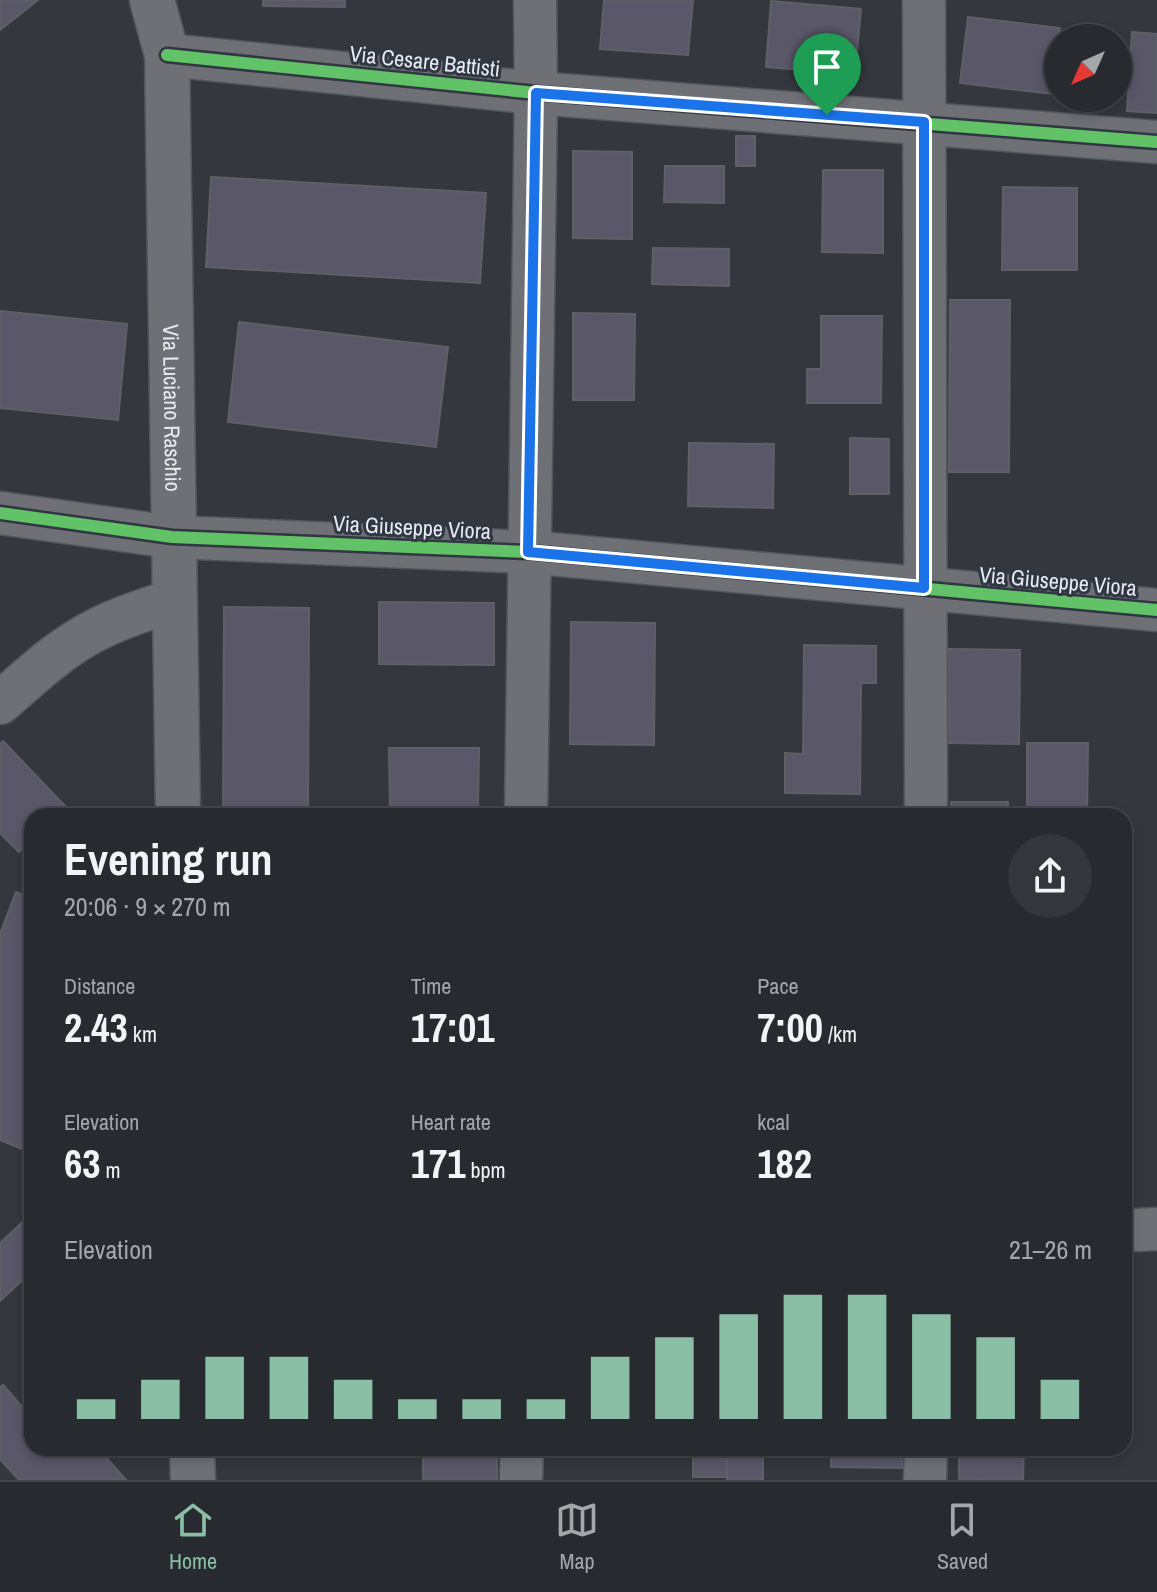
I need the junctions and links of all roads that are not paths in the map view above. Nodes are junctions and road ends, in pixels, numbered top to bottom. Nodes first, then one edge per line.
1 (152, 0) edge
2 (535, 0) edge
3 (924, 0) edge
4 (167, 55) junction
5 (536, 93) junction
6 (924, 122) junction
7 (1157, 142) edge
8 (0, 513) edge
9 (172, 537) junction
10 (528, 552) junction
11 (924, 588) junction
12 (173, 601) junction
13 (1157, 610) edge
14 (0, 703) edge
15 (178, 808) edge
16 (526, 808) edge
17 (926, 808) edge
18 (192, 1456) edge
19 (522, 1456) edge
20 (926, 1456) edge
21 (193, 1480) edge
22 (521, 1480) edge
23 (925, 1480) edge

1 - 4 street, Via Luciano Raschio
2 - 5 street
3 - 6 street
4 - 5 street, Via Cesare Battisti
4 - 9 street, Via Luciano Raschio
5 - 6 street, Via Cesare Battisti
5 - 10 street
6 - 7 street, Via Cesare Battisti
6 - 11 street
8 - 9 street, Via Giuseppe Viora
9 - 10 street, Via Giuseppe Viora
9 - 12 street, Via Luciano Raschio
10 - 11 street, Via Giuseppe Viora
10 - 16 street
11 - 13 street, Via Giuseppe Viora
11 - 17 street
12 - 14 street
12 - 15 street, Via Luciano Raschio
18 - 21 street
19 - 22 street
20 - 23 street

